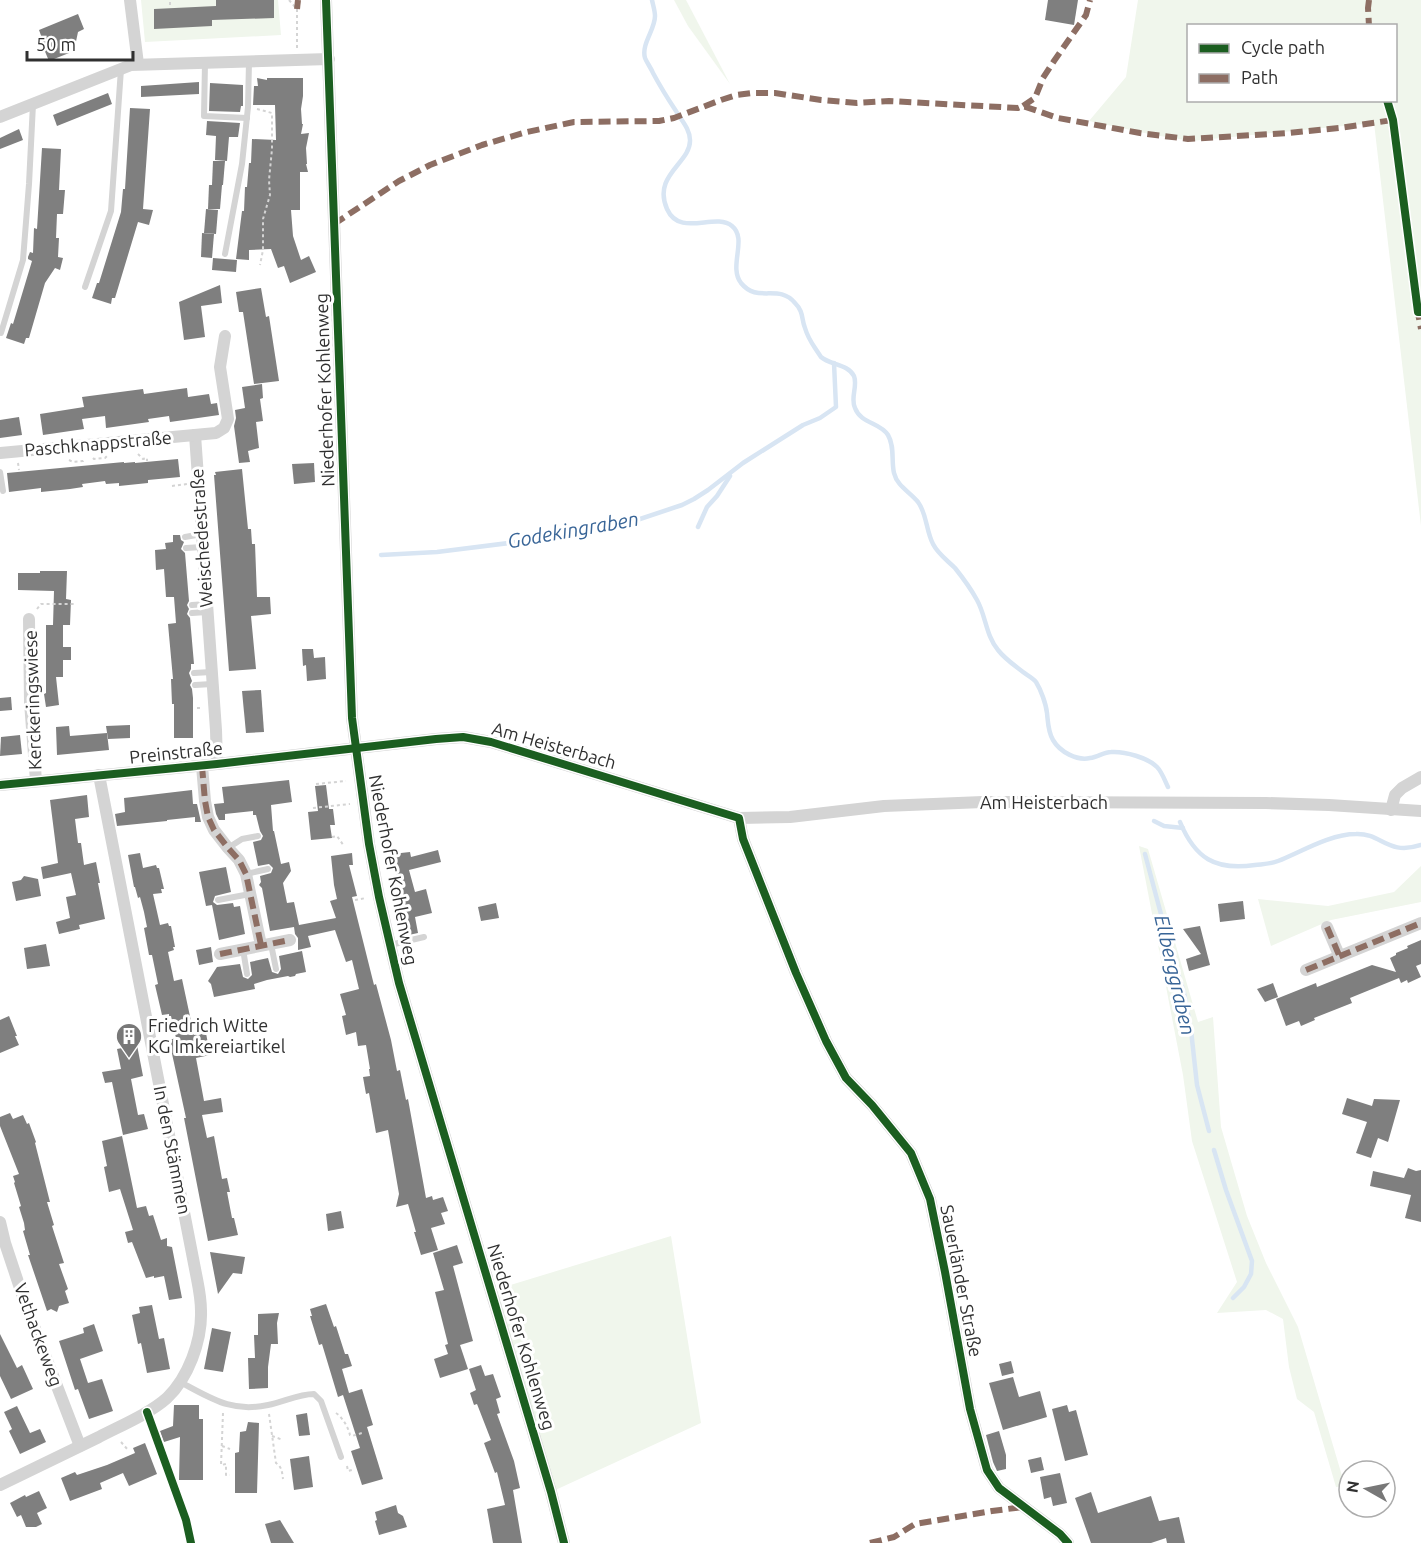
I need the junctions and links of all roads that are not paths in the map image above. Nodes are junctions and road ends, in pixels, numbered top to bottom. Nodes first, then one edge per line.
1 (130, 0) edge
2 (326, 0) edge
3 (328, 59) junction
4 (249, 61) junction
5 (205, 63) junction
6 (138, 64) junction
7 (121, 69) junction
8 (33, 103) junction
9 (0, 117) edge
10 (247, 118) junction
11 (225, 254) dead end
12 (86, 287) dead end
13 (1, 333) edge
14 (225, 336) dead end
15 (195, 435) junction
16 (0, 453) edge
17 (0, 472) edge
18 (3, 491) dead end
19 (185, 537) dead end
20 (203, 540) junction
21 (186, 548) dead end
22 (192, 605) dead end
23 (207, 608) junction
24 (192, 613) dead end
25 (29, 619) road end
26 (194, 673) dead end
27 (212, 678) junction
28 (195, 685) dead end
29 (356, 749) junction
30 (217, 764) junction
31 (202, 766) junction
32 (99, 775) junction
33 (1421, 777) edge
34 (36, 781) junction
35 (0, 785) edge
36 (1391, 810) junction
37 (1421, 812) edge
38 (739, 818) junction
39 (258, 836) dead end
40 (228, 848) junction
41 (268, 869) dead end
42 (246, 874) junction
43 (250, 894) junction
44 (218, 900) dead end
45 (1421, 924) edge
46 (1327, 927) dead end
47 (424, 937) dead end
48 (290, 940) dead end
49 (266, 944) junction
50 (390, 945) junction
51 (243, 949) junction
52 (220, 954) dead end
53 (1339, 955) junction
54 (276, 969) dead end
55 (1306, 970) dead end
56 (247, 974) dead end
57 (0, 1222) edge
58 (180, 1382) junction
59 (80, 1446) junction
60 (341, 1457) dead end
61 (0, 1485) edge
62 (564, 1543) edge
63 (1068, 1543) edge

1 - 6 street
2 - 3 street, Niederhofer Kohlenweg
3 - 4 street
3 - 29 street, Niederhofer Kohlenweg
4 - 5 street
4 - 10 lane
5 - 6 street
5 - 10 lane
6 - 7 street
7 - 8 street
7 - 12 lane
8 - 9 street
8 - 13 lane
10 - 11 lane
14 - 15 street
15 - 16 street, Paschknappstraße
15 - 20 street, Weischedestraße
17 - 18 lane
19 - 20 lane
20 - 21 lane
20 - 23 street, Weischedestraße
22 - 23 lane
23 - 24 lane
23 - 27 street, Weischedestraße
25 - 34 street, Kerckeringswiese
26 - 27 lane
27 - 28 lane
27 - 30 street, Weischedestraße
29 - 30 street, Preinstraße
29 - 38 street, Am Heisterbach
29 - 50 street, Niederhofer Kohlenweg
30 - 31 street, Preinstraße
31 - 32 street, Preinstraße
31 - 40 street
32 - 34 street, Preinstraße
32 - 58 street, In den Stämmen
33 - 36 street
34 - 35 street, Preinstraße
36 - 37 street, Am Heisterbach
36 - 38 street, Am Heisterbach
38 - 63 street, Sauerländer Straße
39 - 40 lane
40 - 42 street
41 - 42 lane
42 - 43 street
43 - 44 lane
43 - 49 street
45 - 53 street
46 - 53 street
47 - 50 lane
48 - 49 street
49 - 51 street
49 - 54 lane
50 - 62 street, Niederhofer Kohlenweg
51 - 52 street
51 - 56 lane
53 - 55 street
57 - 59 street, Vethackeweg
58 - 59 street, In den Stämmen
58 - 60 lane
59 - 61 street, In den Stämmen

